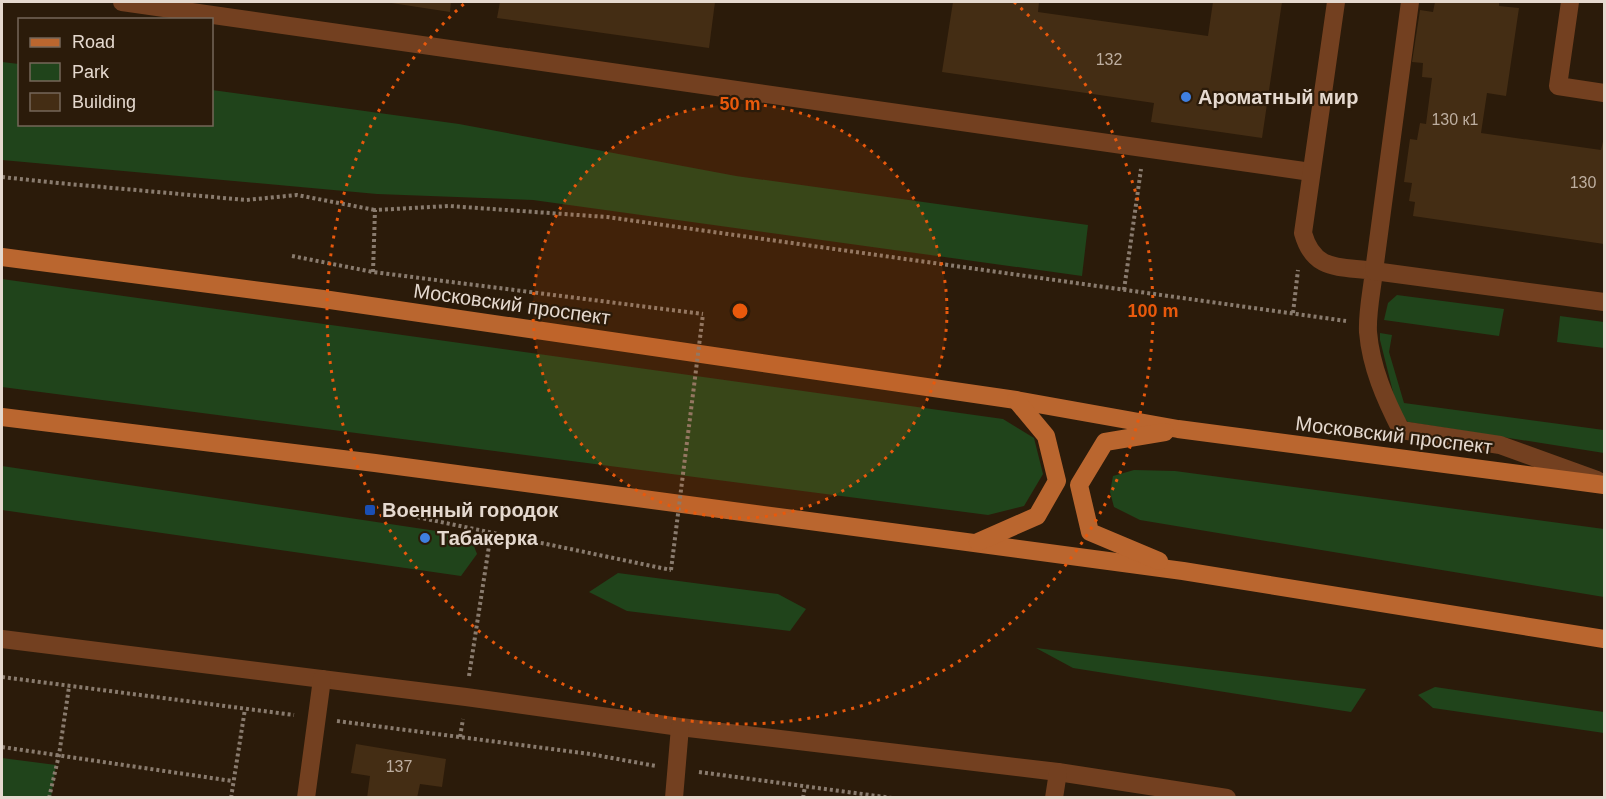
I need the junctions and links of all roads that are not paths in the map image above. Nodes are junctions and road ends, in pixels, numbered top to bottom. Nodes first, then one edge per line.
1 (122, 2) edge
2 (1336, 2) edge
3 (1410, 2) edge
4 (1570, 2) edge
5 (1605, 93) edge
6 (1311, 172) junction
7 (2, 256) edge
8 (1374, 271) junction
9 (1605, 302) edge
10 (1016, 400) junction
11 (2, 417) edge
12 (1178, 429) junction
13 (1605, 484) edge
14 (976, 543) junction
15 (1183, 571) junction
16 (2, 639) edge
17 (1605, 639) edge
18 (322, 679) junction
19 (680, 727) junction
20 (1058, 772) junction
21 (306, 798) edge
22 (674, 798) edge
23 (1054, 798) edge
24 (1227, 798) edge

1 - 6 street
2 - 6 street
3 - 8 street
4 - 5 street
6 - 8 street
7 - 10 main road, Московский проспект
8 - 9 street
8 - 13 street
10 - 12 main road, Московский проспект
10 - 14 main road
11 - 14 main road, Московский проспект
12 - 13 main road, Московский проспект
12 - 15 main road, Московский проспект
14 - 15 main road, Московский проспект
15 - 17 main road, Московский проспект
16 - 18 street
18 - 19 street
18 - 21 street
19 - 20 street
19 - 22 street
20 - 23 street
20 - 24 street

